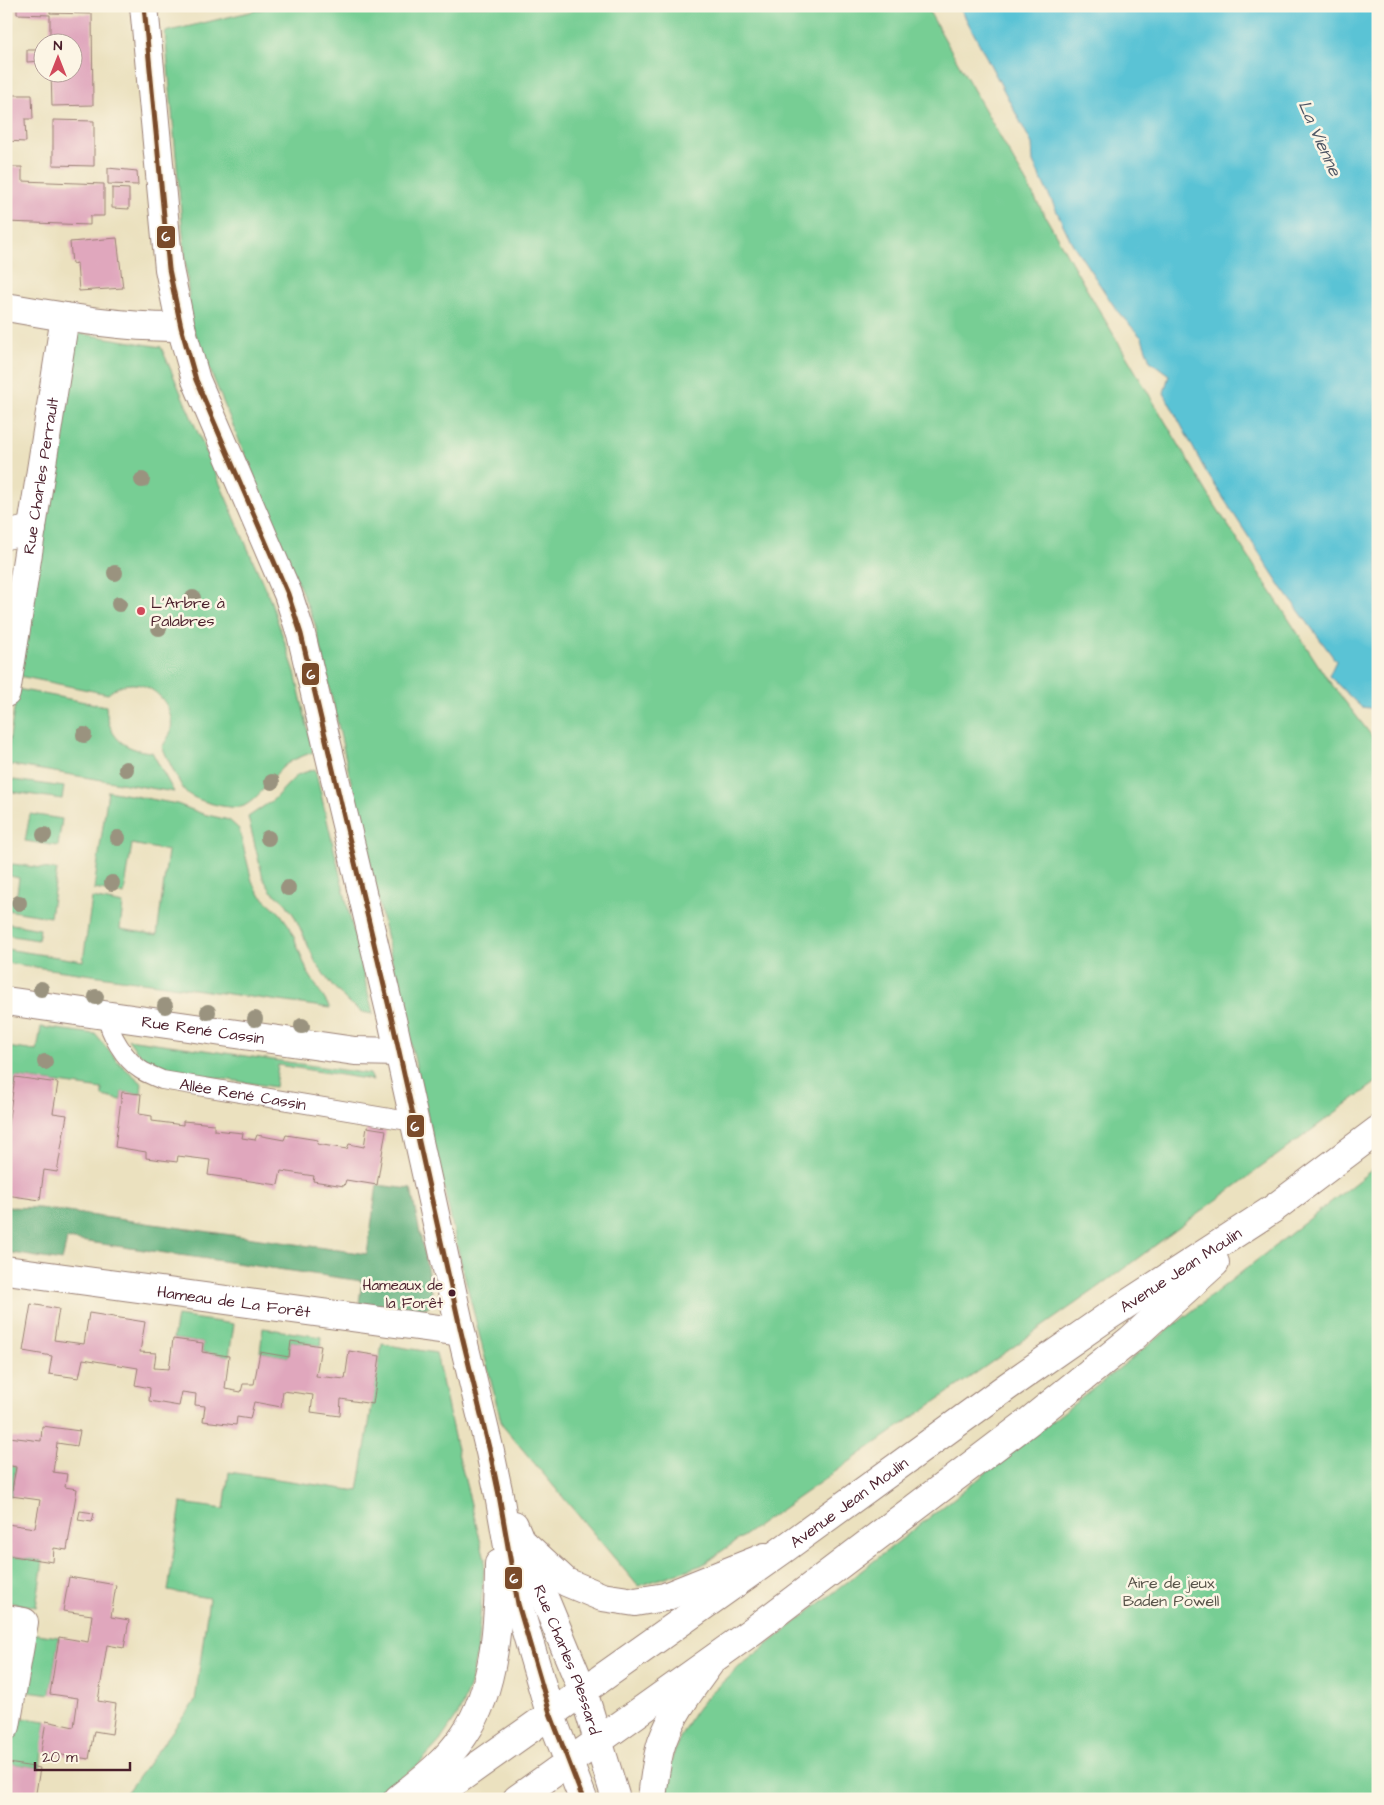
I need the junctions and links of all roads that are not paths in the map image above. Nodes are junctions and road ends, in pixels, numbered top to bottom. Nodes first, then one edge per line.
1 (144, 6) edge
2 (6, 307) edge
3 (65, 317) junction
4 (180, 327) junction
5 (19, 532) edge
6 (6, 693) edge
7 (6, 1001) edge
8 (106, 1015) junction
9 (399, 1052) junction
10 (414, 1122) junction
11 (1378, 1130) edge
12 (1274, 1209) junction
13 (6, 1270) edge
14 (462, 1332) junction
15 (499, 1495) junction
16 (522, 1541) junction
17 (784, 1549) junction
18 (6, 1619) edge
19 (712, 1660) junction
20 (583, 1691) junction
21 (550, 1714) junction
22 (6, 1726) edge
23 (599, 1742) junction
24 (570, 1762) junction
25 (398, 1799) edge
26 (428, 1799) edge
27 (517, 1799) edge
28 (584, 1799) edge
29 (616, 1799) edge
30 (652, 1799) edge

1 - 4 street, Rue Charles Plessard
2 - 3 street
3 - 4 street
3 - 5 street, Rue Charles Perrault
4 - 9 street, Rue Charles Plessard
5 - 6 street, Rue Charles Perrault
7 - 8 street, Rue René Cassin
8 - 9 street, Rue René Cassin
8 - 10 lane, Allée René Cassin
9 - 10 street, Rue Charles Plessard
10 - 14 street, Rue Charles Plessard
11 - 12 street, Avenue Jean Moulin
12 - 17 street, Avenue Jean Moulin
12 - 19 street, Avenue Jean Moulin
13 - 14 street, Hameau de La Forêt
14 - 15 street, Rue Charles Plessard
15 - 16 street, Rue Charles Plessard
15 - 21 street, Rue Charles Plessard
15 - 25 street
16 - 17 street
16 - 20 street, Rue Charles Plessard
17 - 20 street, Avenue Jean Moulin
18 - 22 street
19 - 23 street, Avenue Jean Moulin
19 - 30 street
20 - 21 street, Avenue Jean Moulin
20 - 23 street, Rue Charles Plessard
21 - 24 street, Rue Charles Plessard
21 - 26 street, Avenue Jean Moulin
23 - 24 street, Avenue Jean Moulin
23 - 29 street, Rue Charles Plessard
24 - 27 street, Avenue Jean Moulin
24 - 28 street, Rue Charles Plessard

